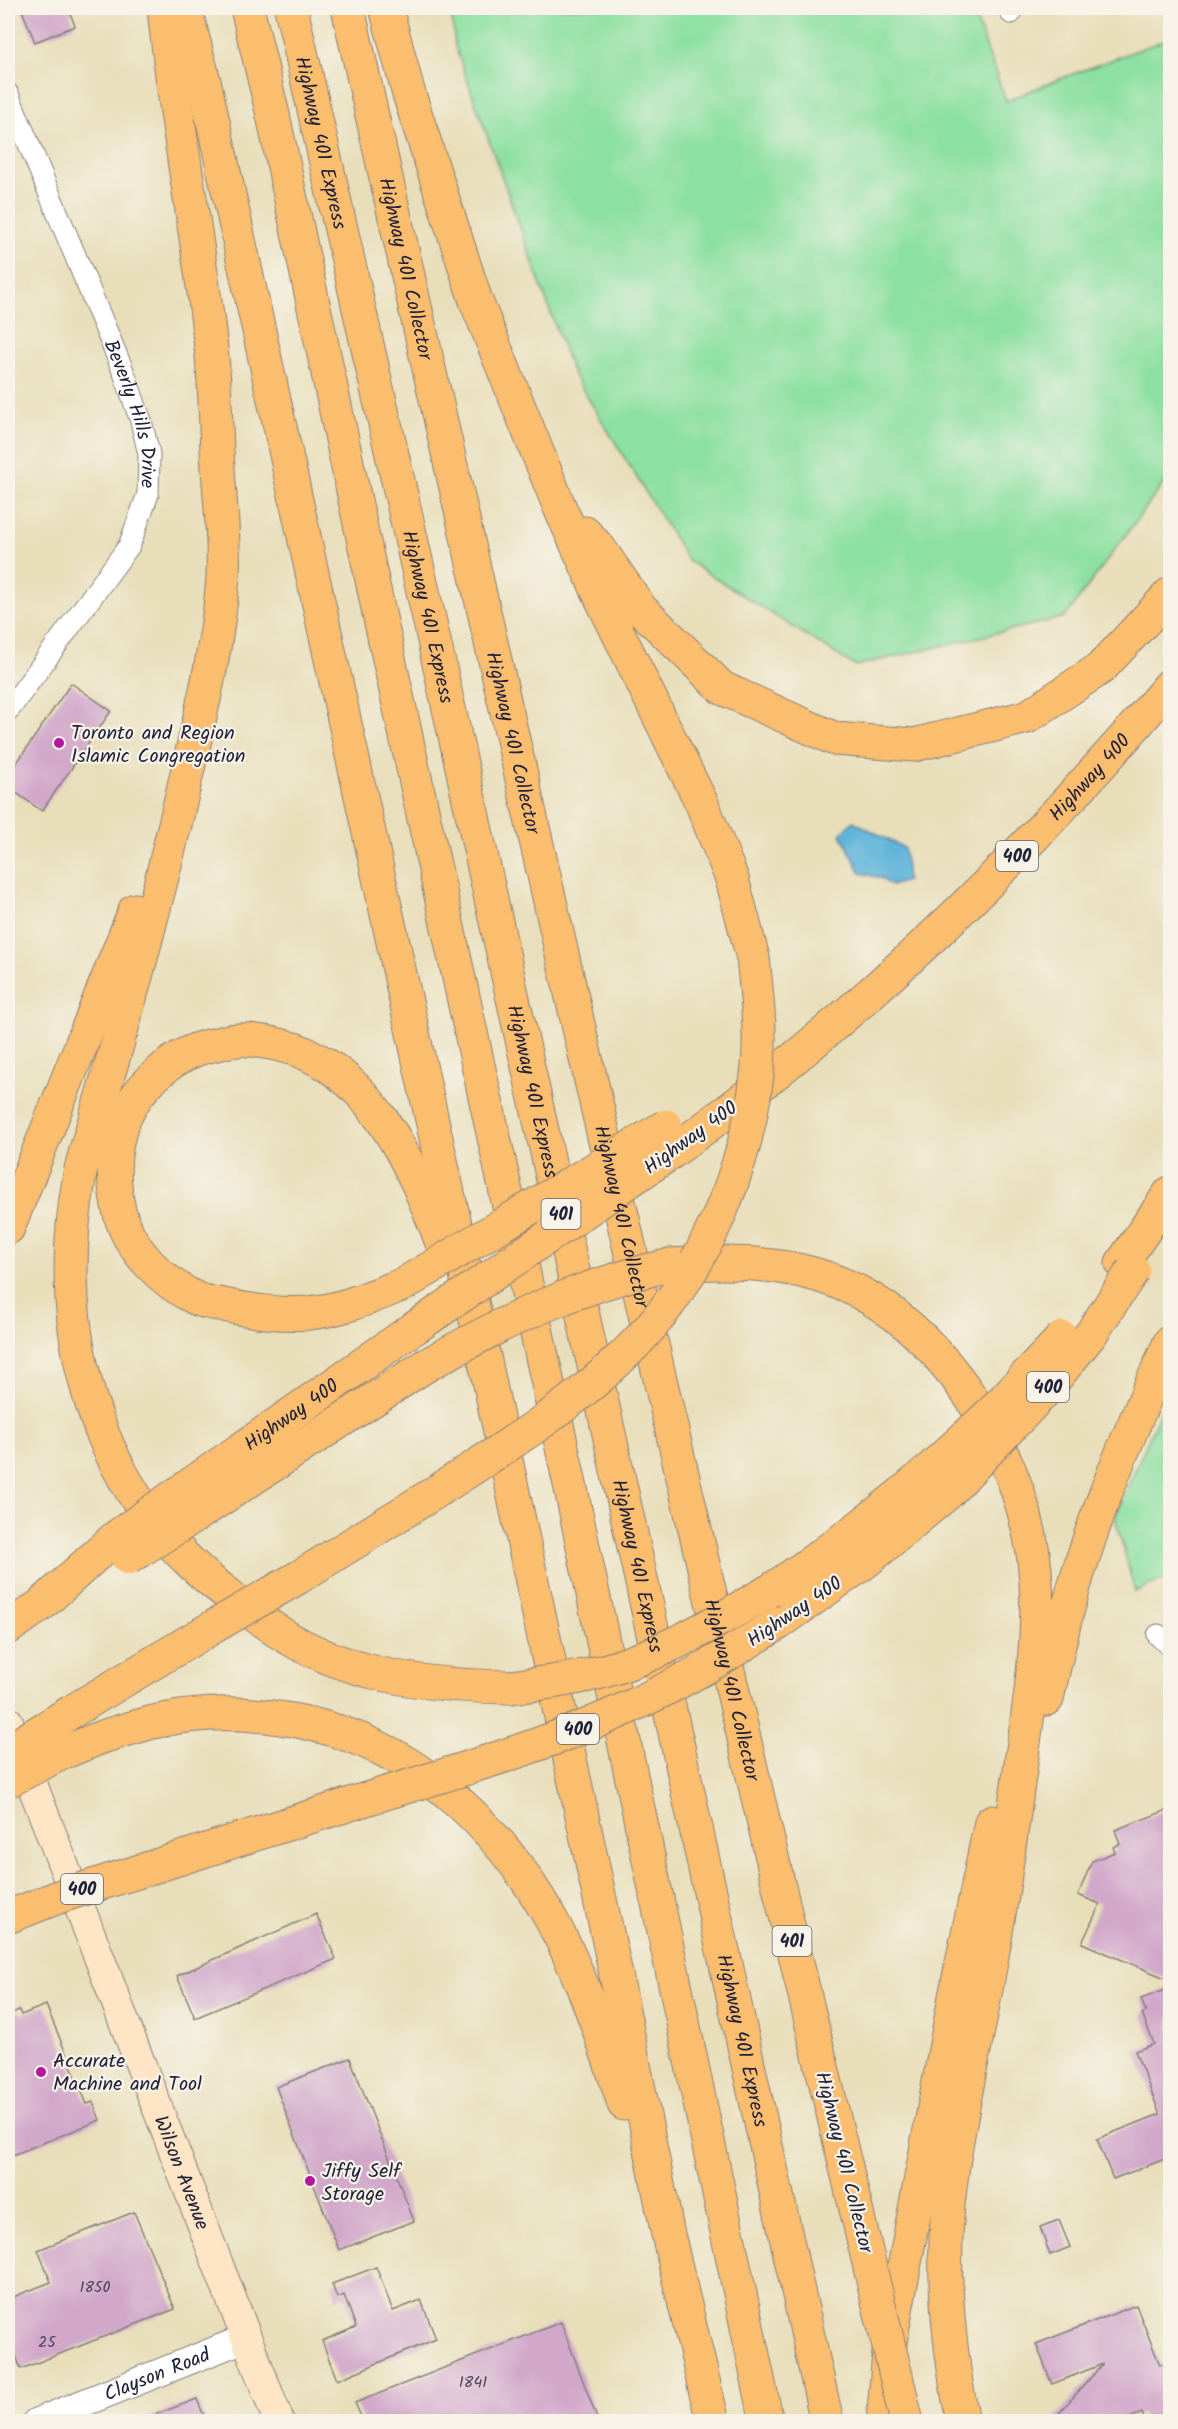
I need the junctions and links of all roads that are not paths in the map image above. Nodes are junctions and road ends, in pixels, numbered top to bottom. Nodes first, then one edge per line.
1 (164, 8) edge
2 (185, 8) edge
3 (247, 8) edge
4 (291, 8) edge
5 (348, 8) edge
6 (386, 8) edge
7 (8, 94) edge
8 (560, 508) junction
9 (1170, 594) edge
10 (1170, 685) edge
11 (8, 711) edge
12 (183, 795) junction
13 (669, 1139) junction
14 (1170, 1193) edge
15 (1170, 1205) edge
16 (8, 1228) edge
17 (1128, 1266) junction
18 (1170, 1342) edge
19 (486, 1366) junction
20 (1004, 1459) junction
21 (938, 1483) junction
22 (190, 1503) junction
23 (8, 1628) edge
24 (8, 1722) edge
25 (8, 1751) edge
26 (8, 1781) edge
27 (1000, 1902) junction
28 (8, 1917) edge
29 (667, 2230) junction
30 (246, 2338) junction
31 (36, 2421) edge
32 (279, 2421) edge
33 (713, 2421) edge
34 (767, 2421) edge
35 (827, 2421) edge
36 (883, 2421) edge
37 (907, 2421) edge
38 (963, 2421) edge

1 - 12 highway
2 - 19 highway
3 - 34 highway, Highway 401 Express / 401
4 - 35 highway, Highway 401 Express / 401
5 - 37 highway, Highway 401 Collector / 401, bridge
6 - 8 highway
7 - 11 street, Beverly Hills Drive
8 - 9 highway
8 - 25 highway, bridge
10 - 13 highway, Highway 400 / 400
12 - 16 highway
12 - 21 highway, bridge
13 - 19 highway, bridge
13 - 22 highway, Highway 400, bridge
14 - 17 highway
15 - 17 highway
17 - 21 highway, bridge
18 - 27 highway
19 - 29 highway
20 - 22 highway, bridge
20 - 27 highway
20 - 36 highway
21 - 28 highway, Highway 400 / 400, bridge
22 - 23 highway, bridge
24 - 30 main road, Wilson Avenue
26 - 29 highway, bridge
27 - 38 highway
29 - 33 highway
30 - 31 street, Clayson Road
30 - 32 main road, Wilson Avenue

